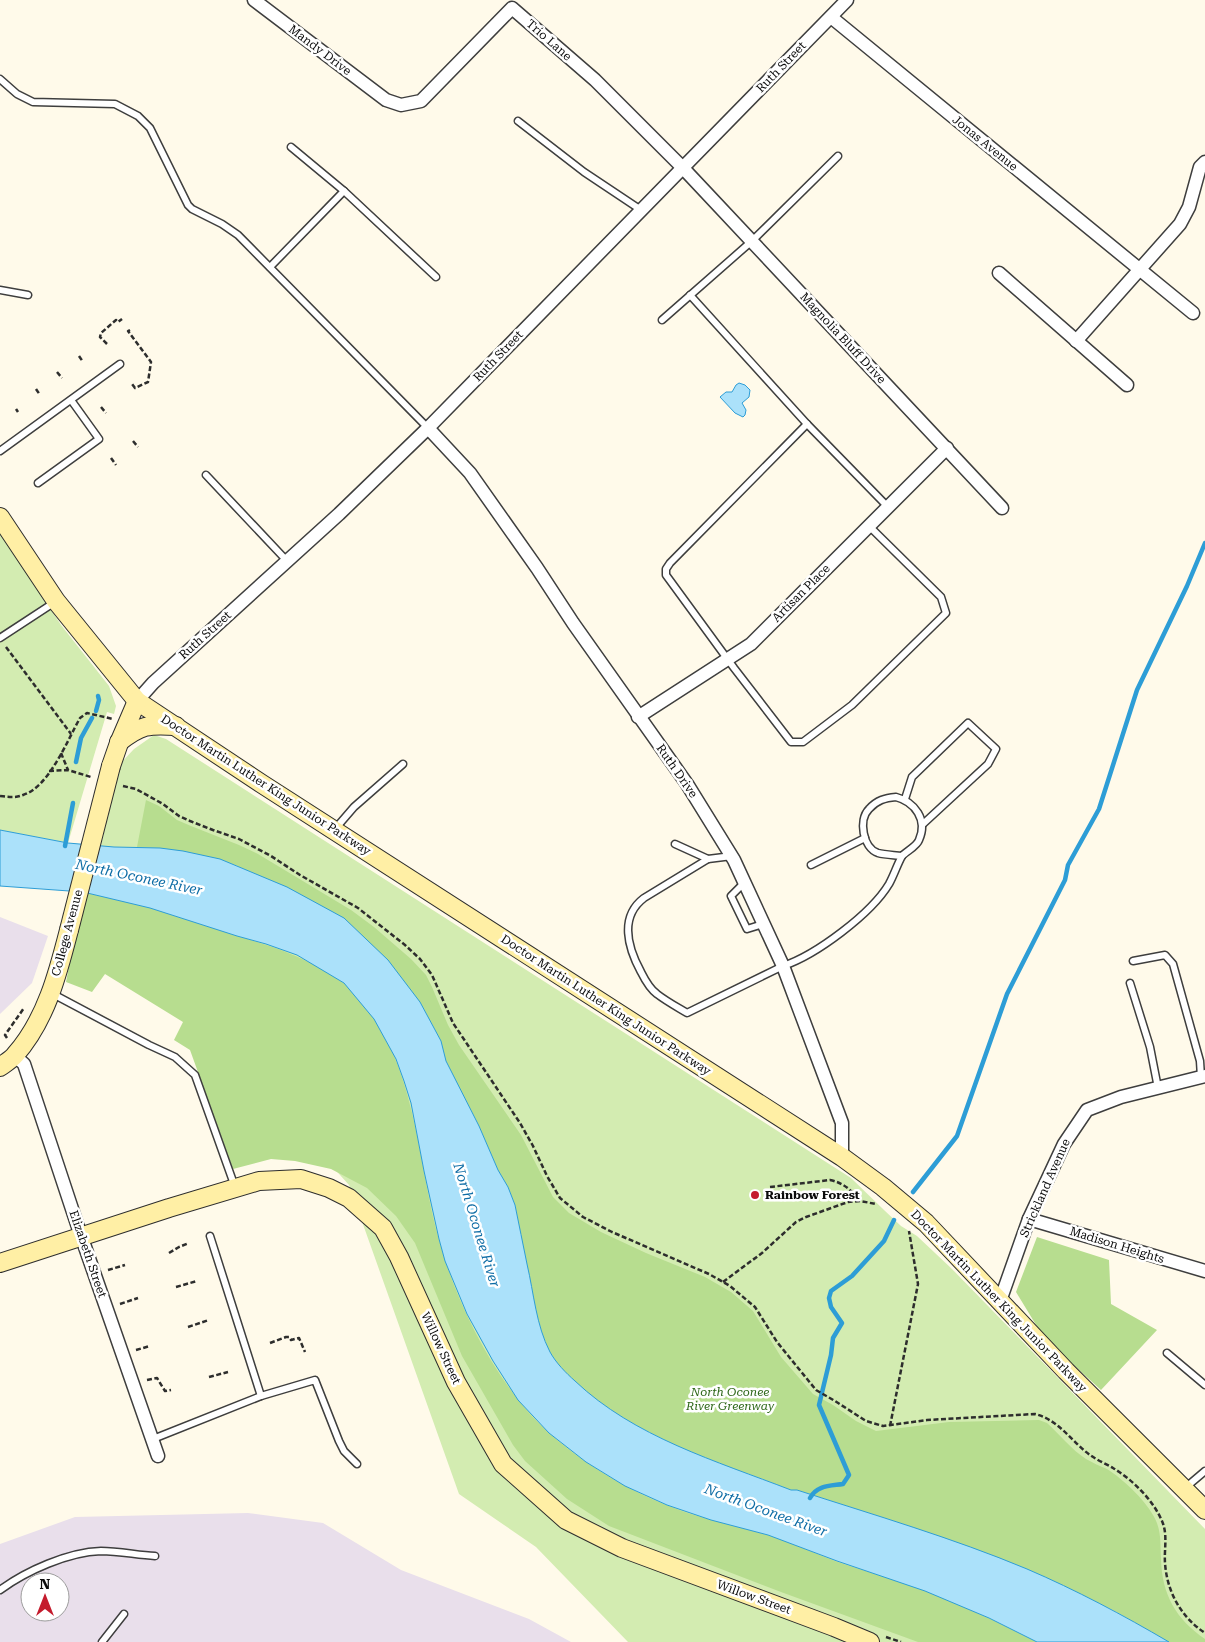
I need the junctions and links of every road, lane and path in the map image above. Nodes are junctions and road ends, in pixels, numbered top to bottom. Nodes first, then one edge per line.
1 (254, 0) edge
2 (847, 0) edge
3 (831, 17) junction
4 (0, 79) edge
5 (386, 100) joint
6 (518, 121) dead end
7 (291, 147) dead end
8 (838, 156) dead end
9 (1205, 162) edge
10 (682, 168) junction
11 (344, 190) junction
12 (641, 210) junction
13 (752, 241) junction
14 (270, 267) junction
15 (1140, 270) junction
16 (999, 273) dead end
17 (436, 277) dead end
18 (0, 290) edge
19 (28, 295) dead end
20 (690, 295) junction
21 (1193, 313) dead end
22 (122, 319) dead end
23 (662, 320) dead end
24 (130, 330) dead end
25 (1076, 341) junction
26 (107, 344) dead end
27 (79, 356) dead end
28 (83, 362) dead end
29 (120, 364) dead end
30 (57, 372) dead end
31 (62, 378) dead end
32 (132, 384) dead end
33 (1127, 385) dead end
34 (36, 389) dead end
35 (40, 395) dead end
36 (70, 400) junction
37 (101, 407) dead end
38 (106, 413) dead end
39 (808, 424) junction
40 (428, 428) junction
41 (133, 441) dead end
42 (138, 447) dead end
43 (947, 448) junction
44 (0, 451) edge
45 (111, 458) dead end
46 (116, 465) dead end
47 (206, 475) dead end
48 (38, 482) dead end
49 (888, 507) junction
50 (1002, 508) dead end
51 (0, 517) edge
52 (869, 526) junction
53 (288, 562) junction
54 (56, 602) junction
55 (0, 638) edge
56 (12, 656) dead end
57 (727, 658) junction
58 (137, 701) junction
59 (638, 717) junction
60 (112, 719) dead end
61 (176, 726) junction
62 (71, 734) junction
63 (119, 743) junction
64 (61, 752) junction
65 (403, 764) dead end
66 (68, 770) junction
67 (49, 772) junction
68 (92, 778) dead end
69 (116, 785) dead end
70 (0, 796) edge
71 (905, 799) junction
72 (923, 824) junction
73 (334, 830) junction
74 (865, 838) junction
75 (675, 844) dead end
76 (732, 856) junction
77 (902, 856) junction
78 (708, 859) junction
79 (811, 865) dead end
80 (1134, 961) dead end
81 (783, 966) junction
82 (1130, 983) dead end
83 (50, 992) junction
84 (4, 1035) dead end
85 (8, 1038) dead end
86 (15, 1056) junction
87 (0, 1067) edge
88 (1203, 1076) edge
89 (1158, 1088) junction
90 (842, 1157) junction
91 (770, 1187) dead end
92 (235, 1188) junction
93 (860, 1201) junction
94 (871, 1203) dead end
95 (1029, 1219) junction
96 (82, 1236) junction
97 (210, 1236) dead end
98 (910, 1237) dead end
99 (190, 1243) dead end
100 (169, 1254) dead end
101 (0, 1263) edge
102 (125, 1265) dead end
103 (1205, 1271) edge
104 (94, 1274) junction
105 (197, 1281) dead end
106 (723, 1282) junction
107 (176, 1287) dead end
108 (138, 1298) dead end
109 (1000, 1301) junction
110 (106, 1308) junction
111 (209, 1320) dead end
112 (188, 1327) dead end
113 (270, 1343) dead end
114 (306, 1352) dead end
115 (1167, 1353) dead end
116 (228, 1372) dead end
117 (209, 1377) dead end
118 (134, 1385) junction
119 (1205, 1385) edge
120 (171, 1390) dead end
121 (262, 1396) junction
122 (890, 1426) junction
123 (152, 1439) junction
124 (158, 1456) dead end
125 (357, 1464) dead end
126 (1205, 1471) edge
127 (1184, 1489) junction
128 (1205, 1510) edge
129 (155, 1556) dead end
130 (0, 1590) edge
131 (124, 1614) dead end
132 (1205, 1633) edge
133 (877, 1639) edge
134 (102, 1642) edge
135 (901, 1642) edge

1 - 5 street, Mandy Drive
2 - 3 street, Ruth Street
3 - 10 street, Ruth Street
3 - 15 street, Jonas Avenue
4 - 14 lane
5 - 10 street, Trio Lane
6 - 12 lane
7 - 11 lane
8 - 13 lane
9 - 15 street
10 - 12 street, Ruth Street
10 - 13 street, Magnolia Bluff Drive
11 - 14 lane
11 - 17 lane
12 - 40 street, Ruth Street
13 - 20 lane
13 - 43 street, Magnolia Bluff Drive
14 - 40 lane
15 - 21 street, Jonas Avenue
15 - 25 street
16 - 25 street
18 - 19 lane
20 - 23 lane
20 - 39 lane
22 - 26 path
24 - 32 path
25 - 33 street
27 - 28 path
29 - 36 lane
30 - 31 path
34 - 35 path
36 - 44 lane
36 - 48 lane
37 - 38 path
39 - 49 lane
39 - 57 lane
40 - 53 street, Ruth Street
40 - 59 street, Ruth Drive
41 - 42 path
43 - 49 street, Artisan Place
43 - 50 street, Magnolia Bluff Drive
45 - 46 path
47 - 53 lane
49 - 52 street, Artisan Place
51 - 54 main road, Doctor Martin Luther King Junior Parkway
52 - 57 street, Artisan Place
52 - 57 lane
53 - 58 street, Ruth Street
54 - 55 lane
54 - 58 main road, Doctor Martin Luther King Junior Parkway
56 - 62 path
57 - 59 street, Artisan Place
58 - 61 main road, Doctor Martin Luther King Junior Parkway
58 - 63 main road, College Avenue
59 - 76 street, Ruth Drive
60 - 62 path
61 - 63 main road
61 - 73 main road, Doctor Martin Luther King Junior Parkway
62 - 64 path
63 - 83 main road, College Avenue, bridge
64 - 66 path
64 - 67 path
65 - 73 lane
66 - 67 path
66 - 68 path
67 - 70 path
69 - 106 path
71 - 72 lane
71 - 72 lane
71 - 74 lane
72 - 77 lane
73 - 90 main road, Doctor Martin Luther King Junior Parkway
74 - 77 lane
74 - 79 lane
75 - 78 lane
76 - 78 lane
76 - 81 street, Ruth Drive
77 - 81 lane
78 - 81 lane
80 - 88 lane
81 - 90 street, Ruth Drive
82 - 89 lane
83 - 86 main road, College Avenue
83 - 92 lane
84 - 85 path
86 - 87 main road, College Avenue
86 - 96 street, Elizabeth Street
88 - 89 street, Strickland Avenue
89 - 95 street, Strickland Avenue
90 - 109 main road, Doctor Martin Luther King Junior Parkway
91 - 93 path
92 - 96 main road, Willow Street
92 - 133 main road, Willow Street
93 - 94 path
93 - 106 path
95 - 103 street, Madison Heights
95 - 109 street, Strickland Avenue
96 - 101 main road, Willow Street
96 - 104 street, Elizabeth Street
97 - 121 lane
98 - 122 path
99 - 100 path
102 - 104 path
104 - 110 street, Elizabeth Street
105 - 107 path
106 - 122 path
108 - 110 path
109 - 127 main road, Doctor Martin Luther King Junior Parkway
110 - 118 street, Elizabeth Street
111 - 112 path
113 - 114 path
115 - 119 lane
116 - 117 path
118 - 120 path
118 - 123 street, Elizabeth Street
121 - 123 lane
121 - 125 lane
122 - 132 path
123 - 124 street, Elizabeth Street
126 - 127 lane
127 - 128 main road, Doctor Martin Luther King Junior Parkway
129 - 130 lane
131 - 134 lane
133 - 135 path

